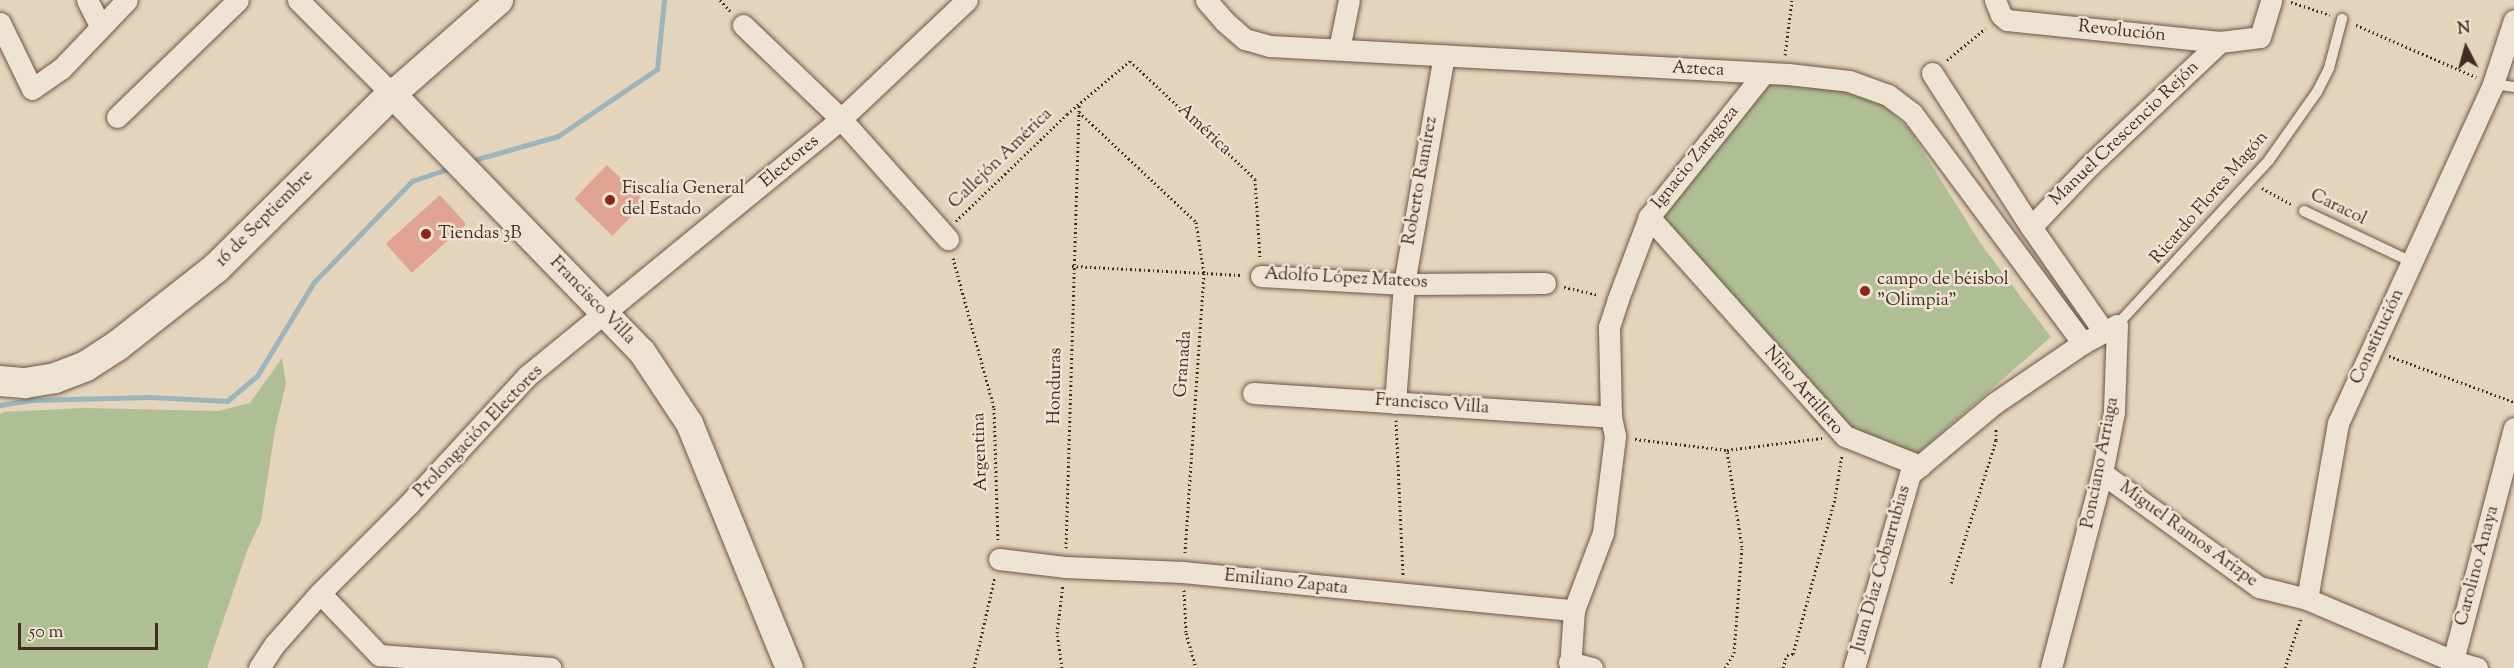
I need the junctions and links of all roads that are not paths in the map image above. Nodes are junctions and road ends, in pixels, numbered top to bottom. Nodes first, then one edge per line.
1 (87, 0) edge
2 (127, 0) edge
3 (238, 0) edge
4 (298, 0) edge
5 (499, 0) edge
6 (967, 0) edge
7 (1206, 0) edge
8 (1349, 0) edge
9 (1995, 0) edge
10 (2271, 0) edge
11 (2342, 19) road end
12 (2514, 20) edge
13 (0, 23) edge
14 (743, 25) dead end
15 (100, 26) junction
16 (2220, 42) junction
17 (1340, 49) junction
18 (1444, 55) junction
19 (1932, 73) dead end
20 (1774, 74) junction
21 (2493, 84) junction
22 (2514, 87) edge
23 (392, 94) junction
24 (117, 117) dead end
25 (841, 119) junction
26 (2304, 211) road end
27 (1649, 218) junction
28 (2031, 226) junction
29 (948, 238) road end
30 (2412, 262) junction
31 (1260, 276) road end
32 (1545, 283) road end
33 (1404, 284) junction
34 (605, 315) junction
35 (2110, 328) junction
36 (2082, 344) junction
37 (0, 381) edge
38 (1253, 393) dead end
39 (1395, 403) junction
40 (1613, 427) junction
41 (2514, 428) edge
42 (1920, 466) junction
43 (2102, 473) junction
44 (999, 559) road end
45 (320, 592) junction
46 (2307, 599) junction
47 (1574, 610) junction
48 (2452, 664) edge
49 (489, 665) edge
50 (1569, 665) edge
51 (259, 668) edge
52 (551, 668) edge
53 (789, 668) edge
54 (1592, 668) edge
55 (1854, 668) edge
56 (2051, 668) edge
57 (2477, 668) edge

1 - 15 street
2 - 15 street
3 - 24 street
4 - 23 street, Francisco Villa
5 - 23 street, 16 de Septiembre
6 - 25 street, Electores
7 - 17 street, Azteca
8 - 17 street
9 - 16 street, Revolución
10 - 16 street, Revolución
11 - 35 lane, Ricardo Flores Magón
12 - 21 street, Constitución
13 - 15 street
14 - 25 street
16 - 28 street, Manuel Crescencio Rejón
17 - 18 street, Azteca
18 - 20 street, Azteca
18 - 33 street, Roberto Ramírez
19 - 28 street
20 - 27 street, Ignacio Zaragoza
20 - 36 street, Azteca
21 - 22 lane
21 - 30 street, Constitución
23 - 34 street, Francisco Villa
23 - 37 main road, 16 de Septiembre
25 - 29 street
25 - 34 street, Electores
26 - 30 lane, Caracol
27 - 40 street, Ignacio Zaragoza
27 - 42 street, Niño Artillero
28 - 35 street
30 - 46 street, Constitución
31 - 33 street, Adolfo López Mateos
32 - 33 street, Adolfo López Mateos
33 - 39 street, Roberto Ramírez
34 - 45 street, Prolongación Electores
34 - 53 street, Francisco Villa
35 - 36 street, Juan Díaz Cobarrubias
35 - 43 street, Ponciano Arriaga
36 - 42 street, Juan Díaz Cobarrubias
38 - 39 street, Francisco Villa
39 - 40 street, Francisco Villa
40 - 47 street, Ignacio Zaragoza
41 - 48 street, Carolino Anaya
42 - 55 street, Juan Díaz Cobarrubias
43 - 46 street, Miguel Ramos Arizpe
43 - 56 street, Ponciano Arriaga
44 - 47 street, Emiliano Zapata
45 - 49 street
45 - 51 street, Prolongación Electores
46 - 48 street, Miguel Ramos Arizpe
47 - 50 street, Ignacio Zaragoza
48 - 57 street, Miguel Ramos Arizpe
49 - 52 street
50 - 54 street

